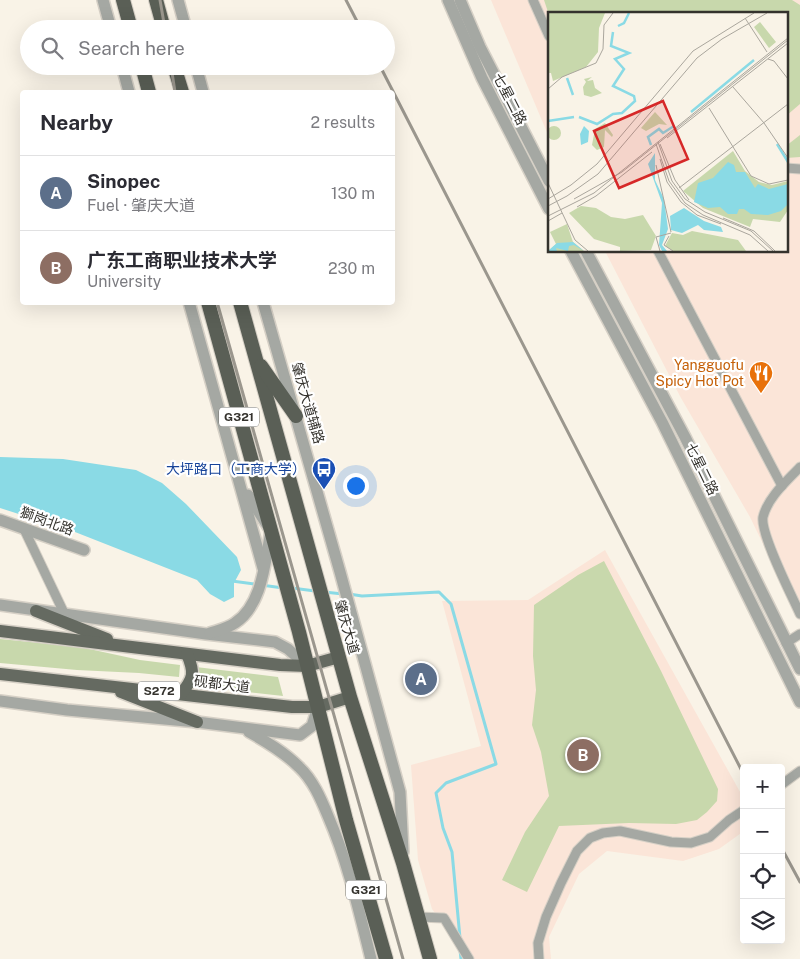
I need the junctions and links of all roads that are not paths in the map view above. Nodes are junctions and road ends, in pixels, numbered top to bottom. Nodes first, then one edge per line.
1 (103, 0) edge
2 (123, 0) edge
3 (156, 0) edge
4 (178, 0) edge
5 (448, 0) edge
6 (460, 0) edge
7 (533, 0) edge
8 (109, 20) edge
9 (129, 20) edge
10 (162, 20) edge
11 (184, 20) edge
12 (548, 34) edge
13 (124, 75) edge
14 (144, 75) edge
15 (177, 75) edge
16 (198, 75) edge
17 (128, 90) edge
18 (148, 90) edge
19 (181, 90) edge
20 (202, 90) edge
21 (548, 179) edge
22 (548, 207) edge
23 (572, 252) edge
24 (587, 252) edge
25 (659, 252) edge
26 (190, 305) edge
27 (209, 305) edge
28 (241, 305) edge
29 (264, 305) edge
30 (254, 355) junction
31 (296, 416) junction
32 (673, 416) junction
33 (662, 422) junction
34 (800, 467) edge
35 (242, 486) junction
36 (782, 486) junction
37 (0, 520) edge
38 (24, 529) junction
39 (271, 531) junction
40 (84, 550) dead end
41 (263, 568) junction
42 (0, 605) edge
43 (36, 611) junction
44 (800, 614) edge
45 (65, 615) junction
46 (0, 631) edge
47 (206, 634) junction
48 (800, 634) edge
49 (786, 643) junction
50 (126, 646) junction
51 (187, 654) junction
52 (339, 657) junction
53 (308, 666) junction
54 (800, 669) edge
55 (0, 674) edge
56 (107, 686) junction
57 (181, 694) junction
58 (350, 697) junction
59 (0, 701) edge
60 (800, 702) edge
61 (318, 707) junction
62 (197, 722) junction
63 (243, 728) junction
64 (800, 772) edge
65 (785, 783) edge
66 (740, 813) edge
67 (346, 820) junction
68 (345, 858) junction
69 (403, 863) junction
70 (367, 894) junction
71 (419, 918) junction
72 (371, 959) edge
73 (386, 959) edge
74 (430, 959) edge
75 (469, 959) edge
76 (539, 959) edge

1 - 8 street
2 - 9 highway
3 - 10 highway
4 - 11 street
5 - 22 street, 七星二路
6 - 21 street, 七星二路
7 - 12 street
13 - 17 street
14 - 18 highway
15 - 19 highway
16 - 20 street
23 - 33 street, 七星二路
24 - 32 street, 七星二路
25 - 36 street
26 - 35 street
27 - 39 highway, G321
28 - 30 highway, 肇庆大道 / G321
29 - 31 street, 肇庆大道辅路
30 - 31 highway
30 - 52 highway, 肇庆大道 / G321
31 - 69 street, 肇庆大道辅路
32 - 33 street
32 - 49 street, 七星二路
33 - 60 street, 七星二路
34 - 36 street
35 - 39 street
35 - 41 street
36 - 44 street
37 - 38 street, 獅岗北路
38 - 40 street, 獅岗北路
38 - 45 street
39 - 41 street
39 - 53 highway, G321
41 - 47 street
42 - 43 street
43 - 45 street
43 - 50 main road
45 - 47 street
46 - 50 main road, 砚都大道
47 - 53 street
48 - 49 street
49 - 54 street, 七星二路
50 - 51 main road, 砚都大道
51 - 53 main road, 砚都大道
51 - 57 main road
52 - 53 main road, 砚都大道
52 - 58 highway, 肇庆大道 / G321
53 - 61 highway, G321
55 - 56 main road, 砚都大道 / S272
56 - 57 main road, 砚都大道 / S272
56 - 62 main road
57 - 61 main road, 砚都大道 / S272
58 - 61 main road, 砚都大道 / S272
58 - 69 highway, 肇庆大道 / G321
59 - 62 street
61 - 63 street
61 - 67 highway, G321
62 - 63 street
63 - 68 street
64 - 65 street
66 - 76 street
67 - 68 street
67 - 70 highway, G321
68 - 70 street
68 - 72 street
69 - 71 highway, 肇庆大道 / G321
70 - 73 highway, G321
71 - 74 highway, 肇庆大道 / G321
71 - 75 street

